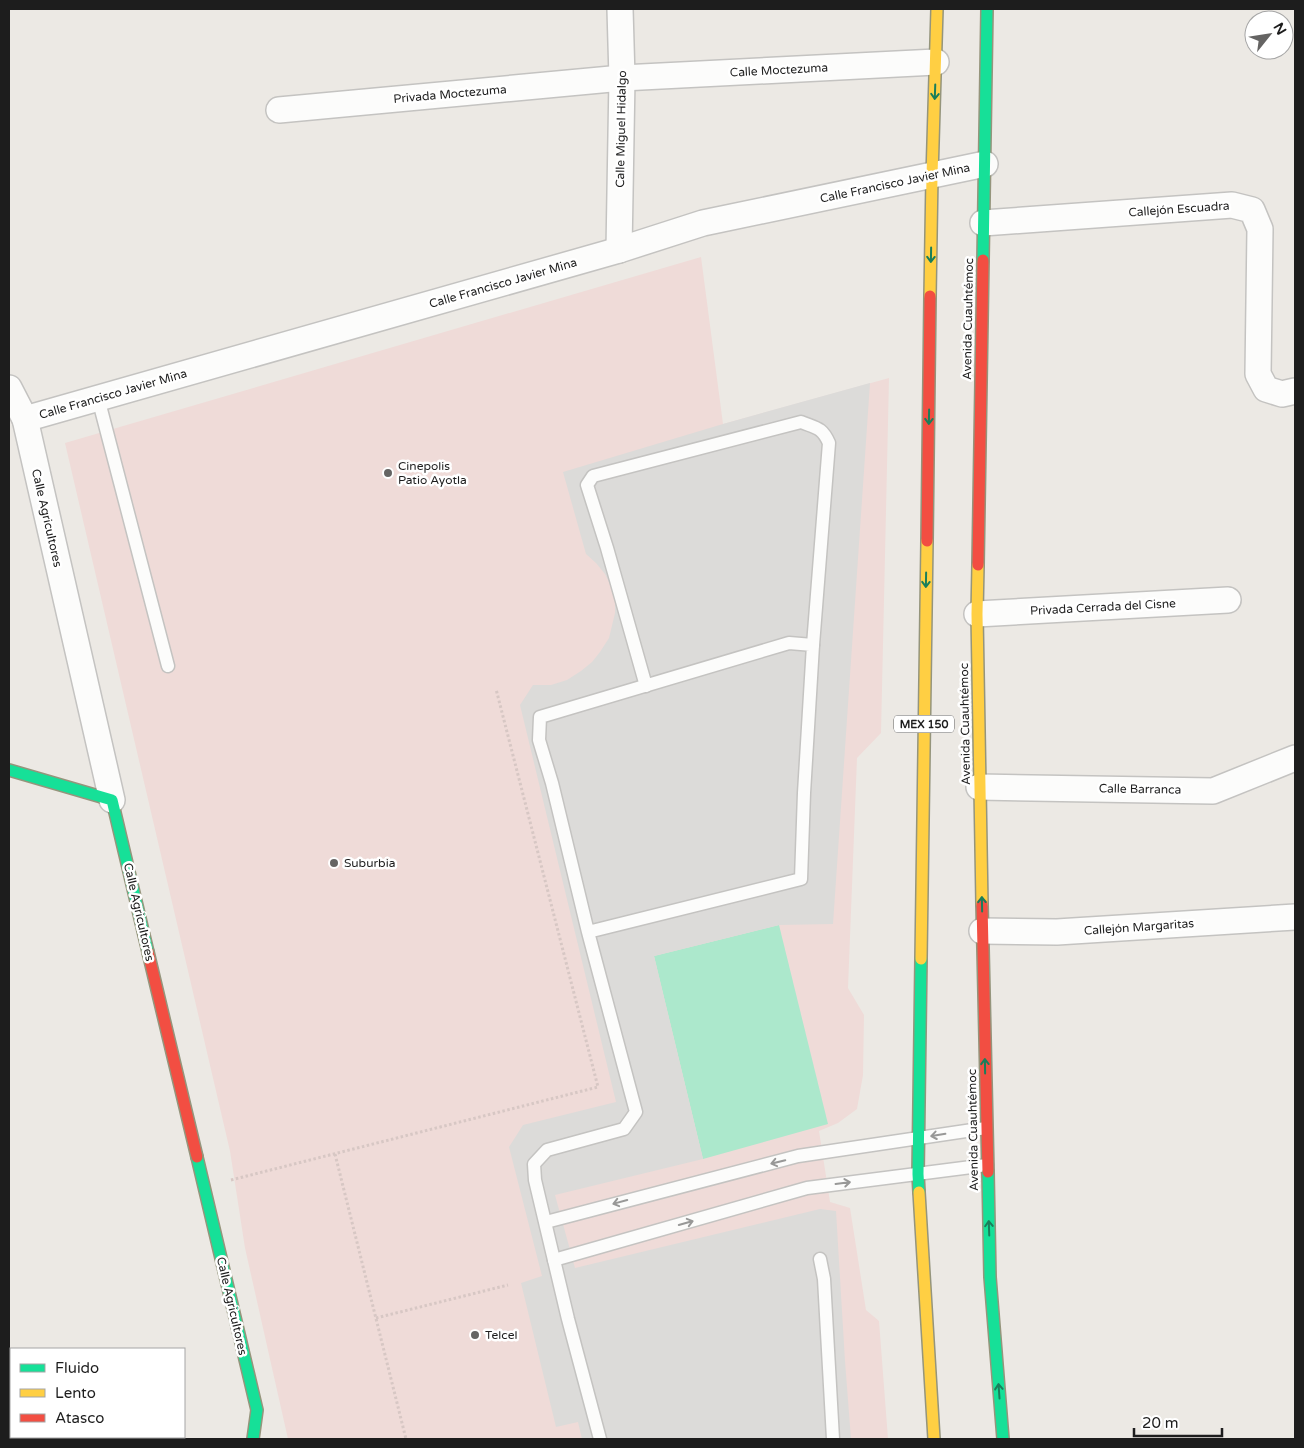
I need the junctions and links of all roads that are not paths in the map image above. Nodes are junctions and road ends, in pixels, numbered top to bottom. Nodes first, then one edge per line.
1 (620, 9) edge
2 (937, 9) edge
3 (987, 9) edge
4 (936, 62) junction
5 (622, 78) junction
6 (279, 110) dead end
7 (985, 164) junction
8 (932, 176) junction
9 (983, 223) junction
10 (619, 250) junction
11 (9, 388) edge
12 (1295, 391) edge
13 (98, 398) junction
14 (25, 419) junction
15 (1228, 600) dead end
16 (978, 614) junction
17 (813, 645) junction
18 (168, 666) dead end
19 (646, 686) junction
20 (1295, 758) edge
21 (9, 770) edge
22 (979, 787) junction
23 (112, 800) junction
24 (1295, 918) edge
25 (982, 931) junction
26 (588, 932) junction
27 (986, 1128) junction
28 (918, 1138) junction
29 (987, 1165) junction
30 (918, 1174) junction
31 (546, 1222) junction
32 (820, 1259) dead end
33 (554, 1260) junction
34 (253, 1439) edge
35 (600, 1439) edge
36 (833, 1439) edge
37 (934, 1439) edge
38 (1003, 1439) edge

1 - 5 street, Calle Miguel Hidalgo
2 - 4 main road, MEX 150
3 - 7 main road, Avenida Cuauhtémoc
4 - 5 street, Calle Moctezuma
4 -> 8 main road, MEX 150
5 - 6 street, Privada Moctezuma
5 - 10 street, Calle Miguel Hidalgo
7 - 8 street, Calle Francisco Javier Mina
7 - 9 main road, Avenida Cuauhtémoc
8 - 10 street, Calle Francisco Javier Mina
8 -> 28 main road, MEX 150
9 - 12 street, Callejón Escuadra
9 - 16 main road, Avenida Cuauhtémoc
10 - 13 street, Calle Francisco Javier Mina
11 - 14 street, Calle Agricultores
13 - 14 street, Calle Francisco Javier Mina
13 - 18 lane
14 - 23 street, Calle Agricultores
15 - 16 street, Privada Cerrada del Cisne
16 - 22 main road, Avenida Cuauhtémoc
17 - 19 lane
17 - 19 lane
17 - 26 lane
19 - 26 lane
20 - 22 street, Calle Barranca
21 - 23 main road
25 -> 22 main road, Avenida Cuauhtémoc
23 - 34 main road, Calle Agricultores
24 - 25 street, Callejón Margaritas
27 -> 25 main road, Avenida Cuauhtémoc
26 - 31 lane
27 -> 28 lane
27 - 29 main road, Avenida Cuauhtémoc
28 - 30 main road, MEX 150
28 -> 31 lane
29 - 30 lane
38 -> 29 main road, Avenida Cuauhtémoc
33 -> 30 lane
30 - 37 main road, MEX 150
31 - 33 lane
32 - 36 lane
33 - 35 lane

